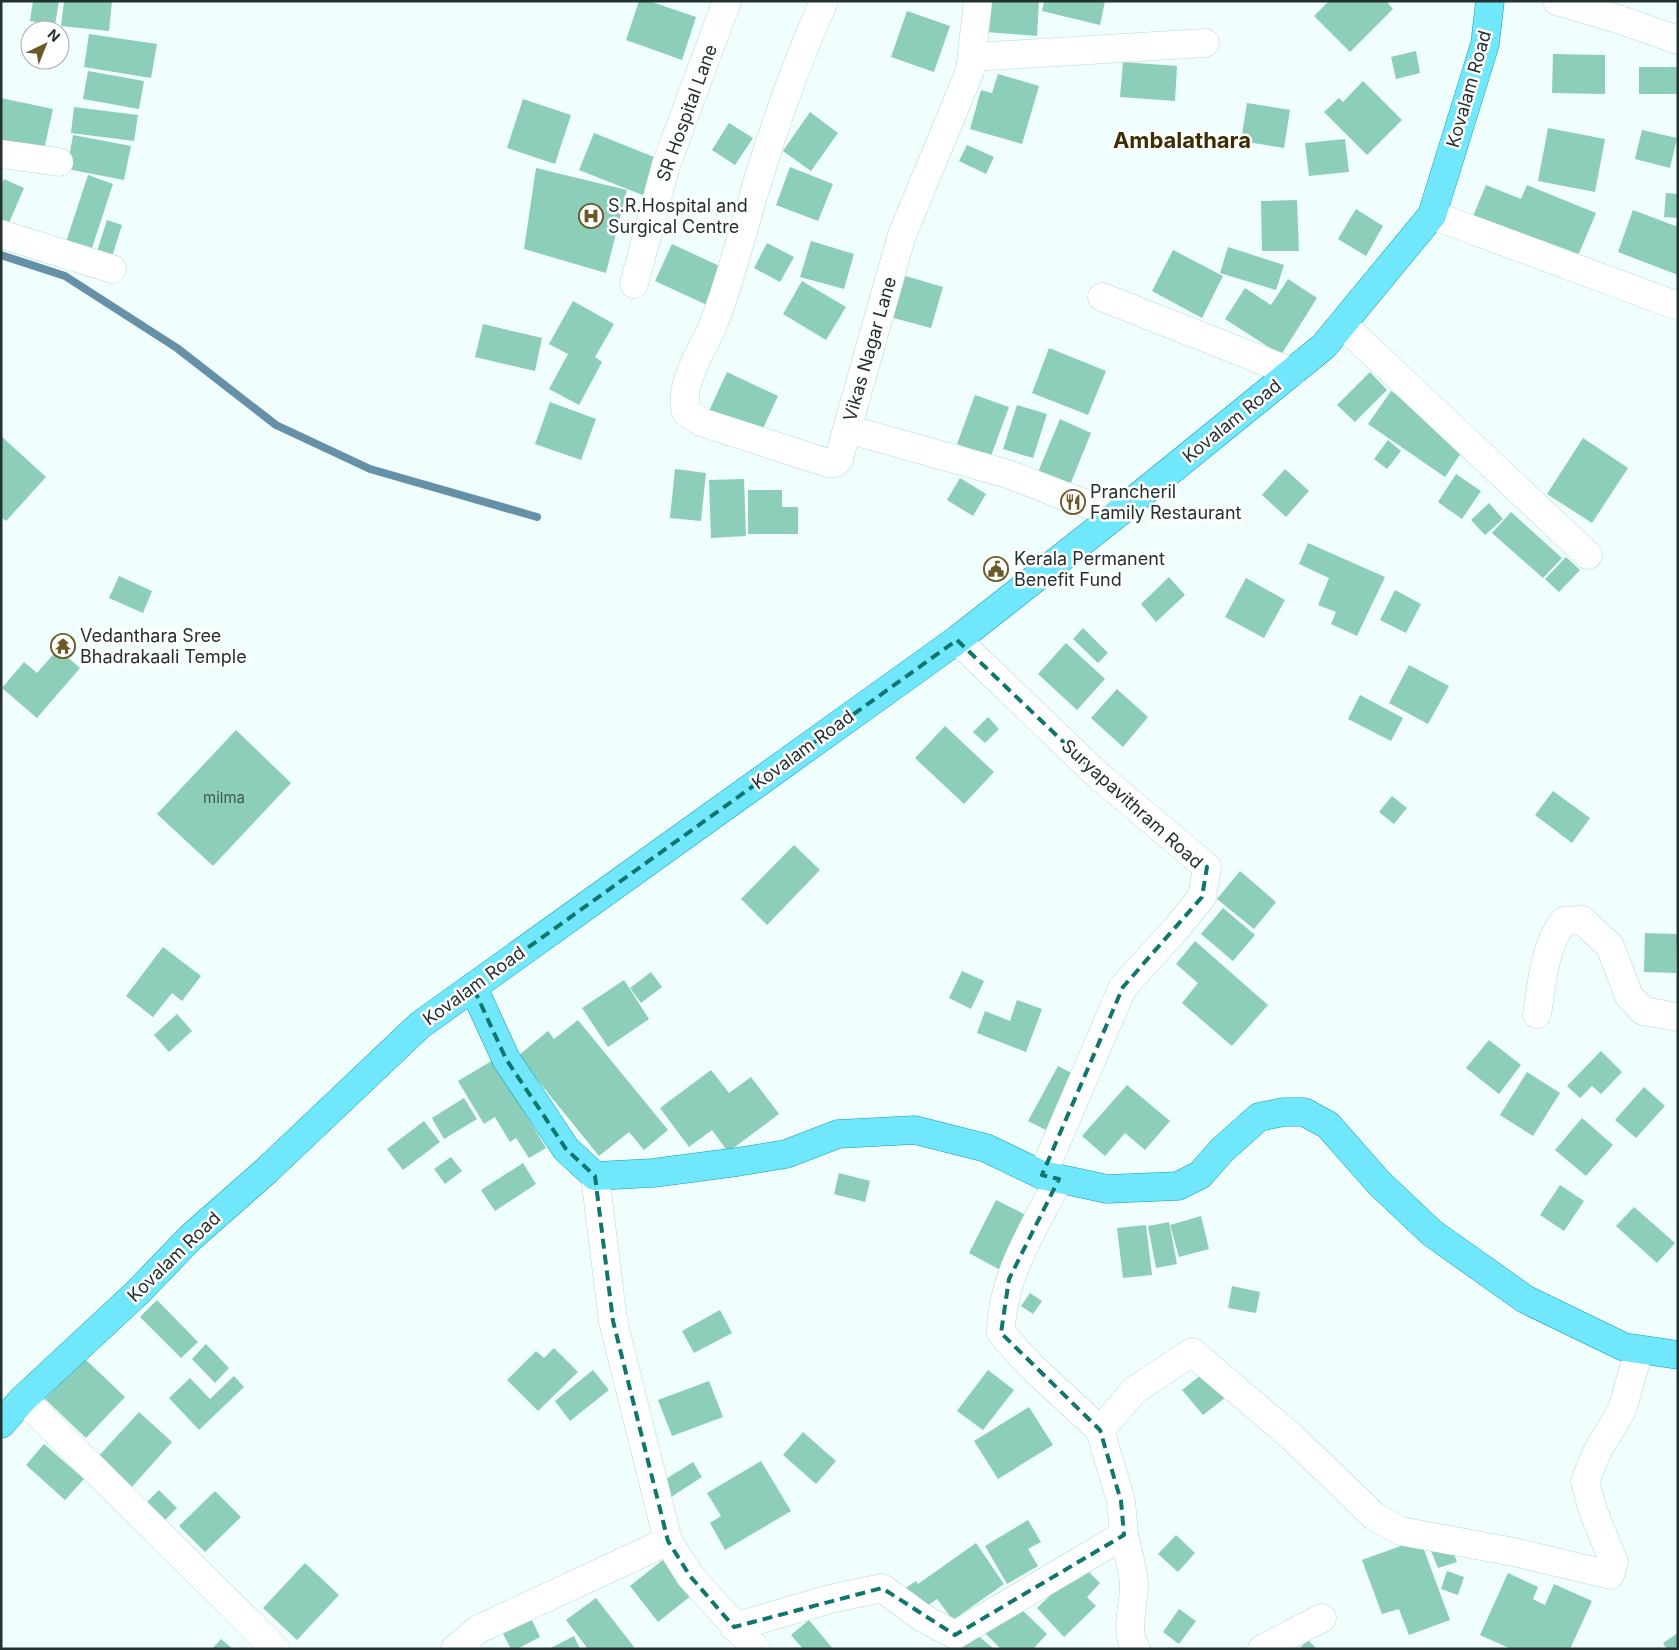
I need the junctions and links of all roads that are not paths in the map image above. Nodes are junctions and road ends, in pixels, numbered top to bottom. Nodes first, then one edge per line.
1 (727, 1) edge
2 (824, 1) edge
3 (978, 1) edge
4 (1490, 1) edge
5 (1557, 1) edge
6 (1678, 40) edge
7 (1205, 42) dead end
8 (973, 57) junction
9 (1, 154) edge
10 (59, 162) dead end
11 (1432, 215) junction
12 (1, 234) edge
13 (112, 269) dead end
14 (634, 284) dead end
15 (1102, 297) dead end
16 (1678, 306) edge
17 (1342, 324) junction
18 (1292, 372) junction
19 (847, 429) junction
20 (1118, 514) junction
21 (1588, 555) dead end
22 (957, 640) junction
23 (473, 987) junction
24 (1537, 1014) dead end
25 (1678, 1017) edge
26 (595, 1176) junction
27 (1050, 1177) junction
28 (1639, 1350) junction
29 (1678, 1355) edge
30 (23, 1399) junction
31 (1, 1424) edge
32 (1100, 1430) junction
33 (1124, 1536) junction
34 (668, 1541) junction
35 (1322, 1618) dead end
36 (734, 1627) junction
37 (276, 1649) edge
38 (455, 1649) edge
39 (756, 1649) edge
40 (1136, 1649) edge
41 (1262, 1649) edge

1 - 14 street, SR Hospital Lane
2 - 19 street
3 - 8 street, Vikas Nagar Lane
4 - 11 main road, Kovalam Road
5 - 6 street
7 - 8 street
8 - 19 street, Vikas Nagar Lane
9 - 10 street
11 - 16 street
11 - 17 main road, Kovalam Road
12 - 13 street
15 - 18 street
17 - 18 main road, Kovalam Road
17 - 21 street
18 - 20 main road, Kovalam Road
19 - 20 street, Vikas Nagar Lane
20 - 22 main road, Kovalam Road
22 - 23 main road, Kovalam Road
22 - 27 street, Suryapavithram Road
23 - 26 main road
23 - 30 main road, Kovalam Road
24 - 25 street
26 - 27 main road
26 - 34 street
27 - 28 main road
27 - 32 street
28 - 29 main road
28 - 32 street
30 - 31 main road, Kovalam Road
30 - 37 street
32 - 33 street
33 - 36 street
33 - 40 street
34 - 36 street
34 - 38 street
35 - 41 street
36 - 39 street

